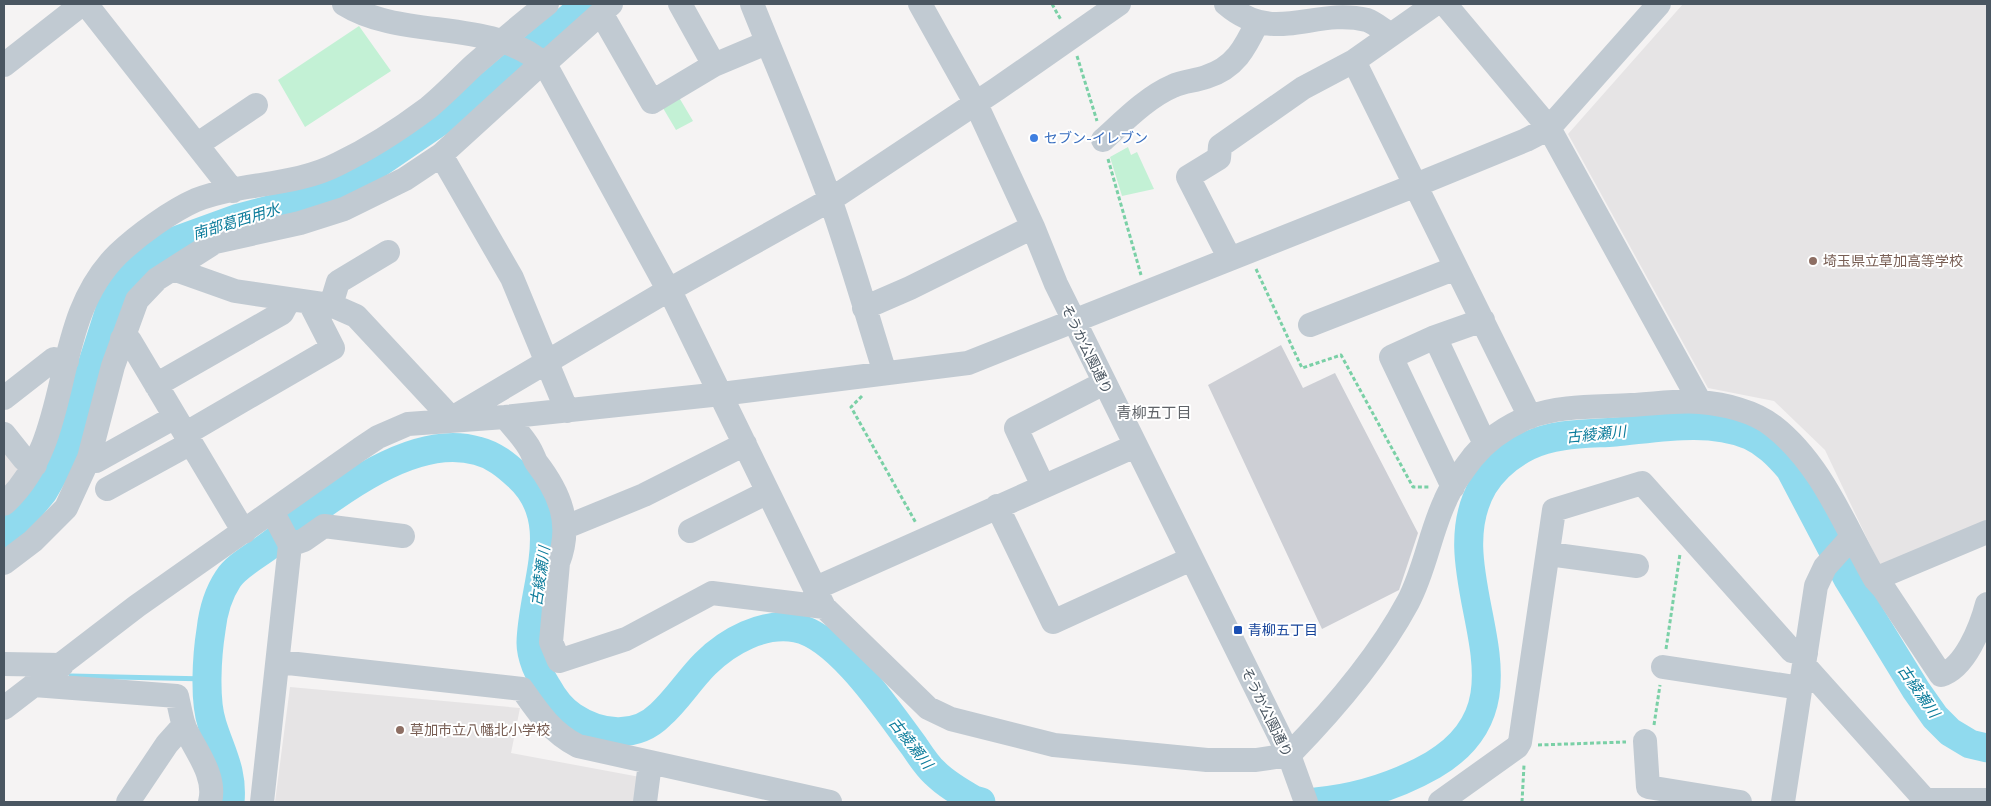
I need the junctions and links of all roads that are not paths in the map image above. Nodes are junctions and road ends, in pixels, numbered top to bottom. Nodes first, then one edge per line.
1 (84, 4) edge
2 (344, 4) edge
3 (547, 4) edge
4 (680, 4) edge
5 (752, 4) edge
6 (920, 4) edge
7 (1118, 4) edge
8 (1226, 4) edge
9 (1435, 4) edge
10 (1446, 4) edge
11 (1650, 6) edge
12 (606, 8) edge
13 (1257, 23) junction
14 (1390, 34) junction
15 (504, 42) junction
16 (766, 42) junction
17 (1354, 61) junction
18 (542, 62) junction
19 (714, 65) junction
20 (4, 66) edge
21 (976, 104) junction
22 (256, 105) dead end
23 (1549, 128) junction
24 (1110, 137) dead end
25 (198, 144) junction
26 (441, 155) junction
27 (1416, 185) junction
28 (233, 191) junction
29 (830, 200) junction
30 (1034, 227) junction
31 (388, 252) dead end
32 (1230, 259) junction
33 (1456, 268) junction
34 (173, 269) junction
35 (669, 291) junction
36 (310, 303) junction
37 (864, 308) junction
38 (1483, 320) junction
39 (1073, 321) junction
40 (1310, 325) dead end
41 (1434, 337) junction
42 (122, 339) junction
43 (67, 361) junction
44 (547, 361) junction
45 (882, 373) junction
46 (1104, 383) junction
47 (156, 385) junction
48 (721, 394) junction
49 (4, 398) edge
50 (1700, 402) junction
51 (567, 411) junction
52 (505, 417) junction
53 (1530, 417) junction
54 (445, 420) junction
55 (184, 432) junction
56 (4, 434) edge
57 (745, 444) junction
58 (1485, 444) junction
59 (1134, 446) junction
60 (89, 458) junction
61 (35, 465) junction
62 (1043, 486) junction
63 (108, 489) dead end
64 (1452, 489) junction
65 (768, 492) junction
66 (4, 504) edge
67 (997, 506) junction
68 (272, 511) junction
69 (566, 527) junction
70 (244, 532) junction
71 (690, 532) dead end
72 (1987, 532) edge
73 (403, 536) dead end
74 (1848, 540) junction
75 (290, 545) junction
76 (1549, 554) junction
77 (1191, 559) junction
78 (4, 563) edge
79 (1637, 566) dead end
80 (1875, 579) junction
81 (820, 597) junction
82 (1987, 604) edge
83 (279, 662) junction
84 (4, 664) edge
85 (62, 665) junction
86 (1663, 667) road end
87 (1804, 669) junction
88 (34, 686) junction
89 (4, 708) edge
90 (184, 725) junction
91 (1645, 741) road end
92 (650, 763) junction
93 (1292, 763) junction
94 (1987, 800) edge
95 (128, 802) edge
96 (210, 802) edge
97 (262, 802) edge
98 (645, 802) edge
99 (830, 802) edge
100 (1306, 802) edge
101 (1440, 802) edge
102 (1740, 802) edge
103 (1783, 802) edge
104 (1927, 802) edge

1 - 20 street
1 - 25 street
2 - 15 street
3 - 15 street
4 - 19 street
5 - 16 street
6 - 21 street, そうか公園通り
7 - 21 street
8 - 13 street
9 - 14 street
10 - 23 street
11 - 23 street
12 - 18 street
12 - 19 street
13 - 14 street
13 - 24 street
14 - 17 street
15 - 18 street
15 - 28 street
16 - 19 street
16 - 29 street
17 - 27 street
17 - 32 street
18 - 26 street
18 - 35 street
21 - 29 street
21 - 30 street, そうか公園通り
22 - 25 street
23 - 27 street
23 - 50 street
25 - 28 street
26 - 34 street
26 - 44 street
27 - 32 street
27 - 33 street
28 - 43 street
29 - 35 street
29 - 37 street
30 - 37 street
30 - 39 street, そうか公園通り
31 - 36 street
32 - 39 street
33 - 38 street
33 - 40 street
34 - 36 street
34 - 42 street
35 - 44 street
35 - 48 street
36 - 47 street
36 - 54 street
36 - 55 street
37 - 45 street
38 - 41 street
38 - 53 street
39 - 45 street
39 - 46 street, そうか公園通り
41 - 58 street
41 - 64 street
42 - 47 street
42 - 60 street
43 - 49 street
43 - 61 street
44 - 51 street
44 - 54 street
45 - 48 street
46 - 59 street, そうか公園通り
46 - 62 street
47 - 55 street
48 - 51 street
48 - 57 street
50 - 53 street
50 - 74 street
51 - 52 street
52 - 54 street
52 - 69 street
53 - 58 street
54 - 68 street
55 - 60 street
55 - 63 street
55 - 70 street
56 - 61 street
57 - 65 street
57 - 69 street
58 - 64 street
59 - 62 street
59 - 77 street, そうか公園通り
60 - 78 street
61 - 66 street
62 - 67 street
64 - 93 street
65 - 71 street
65 - 81 street
67 - 77 street
67 - 81 street
68 - 70 street
68 - 75 street
69 - 81 street
70 - 85 street
72 - 80 street
73 - 75 street
74 - 80 street
74 - 87 street
75 - 83 street
76 - 79 street
76 - 87 street
76 - 101 street
77 - 93 street, そうか公園通り
80 - 82 street
81 - 93 street
83 - 92 street
83 - 97 street
84 - 85 street
85 - 88 street
86 - 87 street
87 - 103 street
87 - 104 street
88 - 89 street
88 - 90 street
90 - 95 street
90 - 96 street
91 - 102 street
92 - 98 street
92 - 99 street
93 - 100 street, そうか公園通り
94 - 104 street

